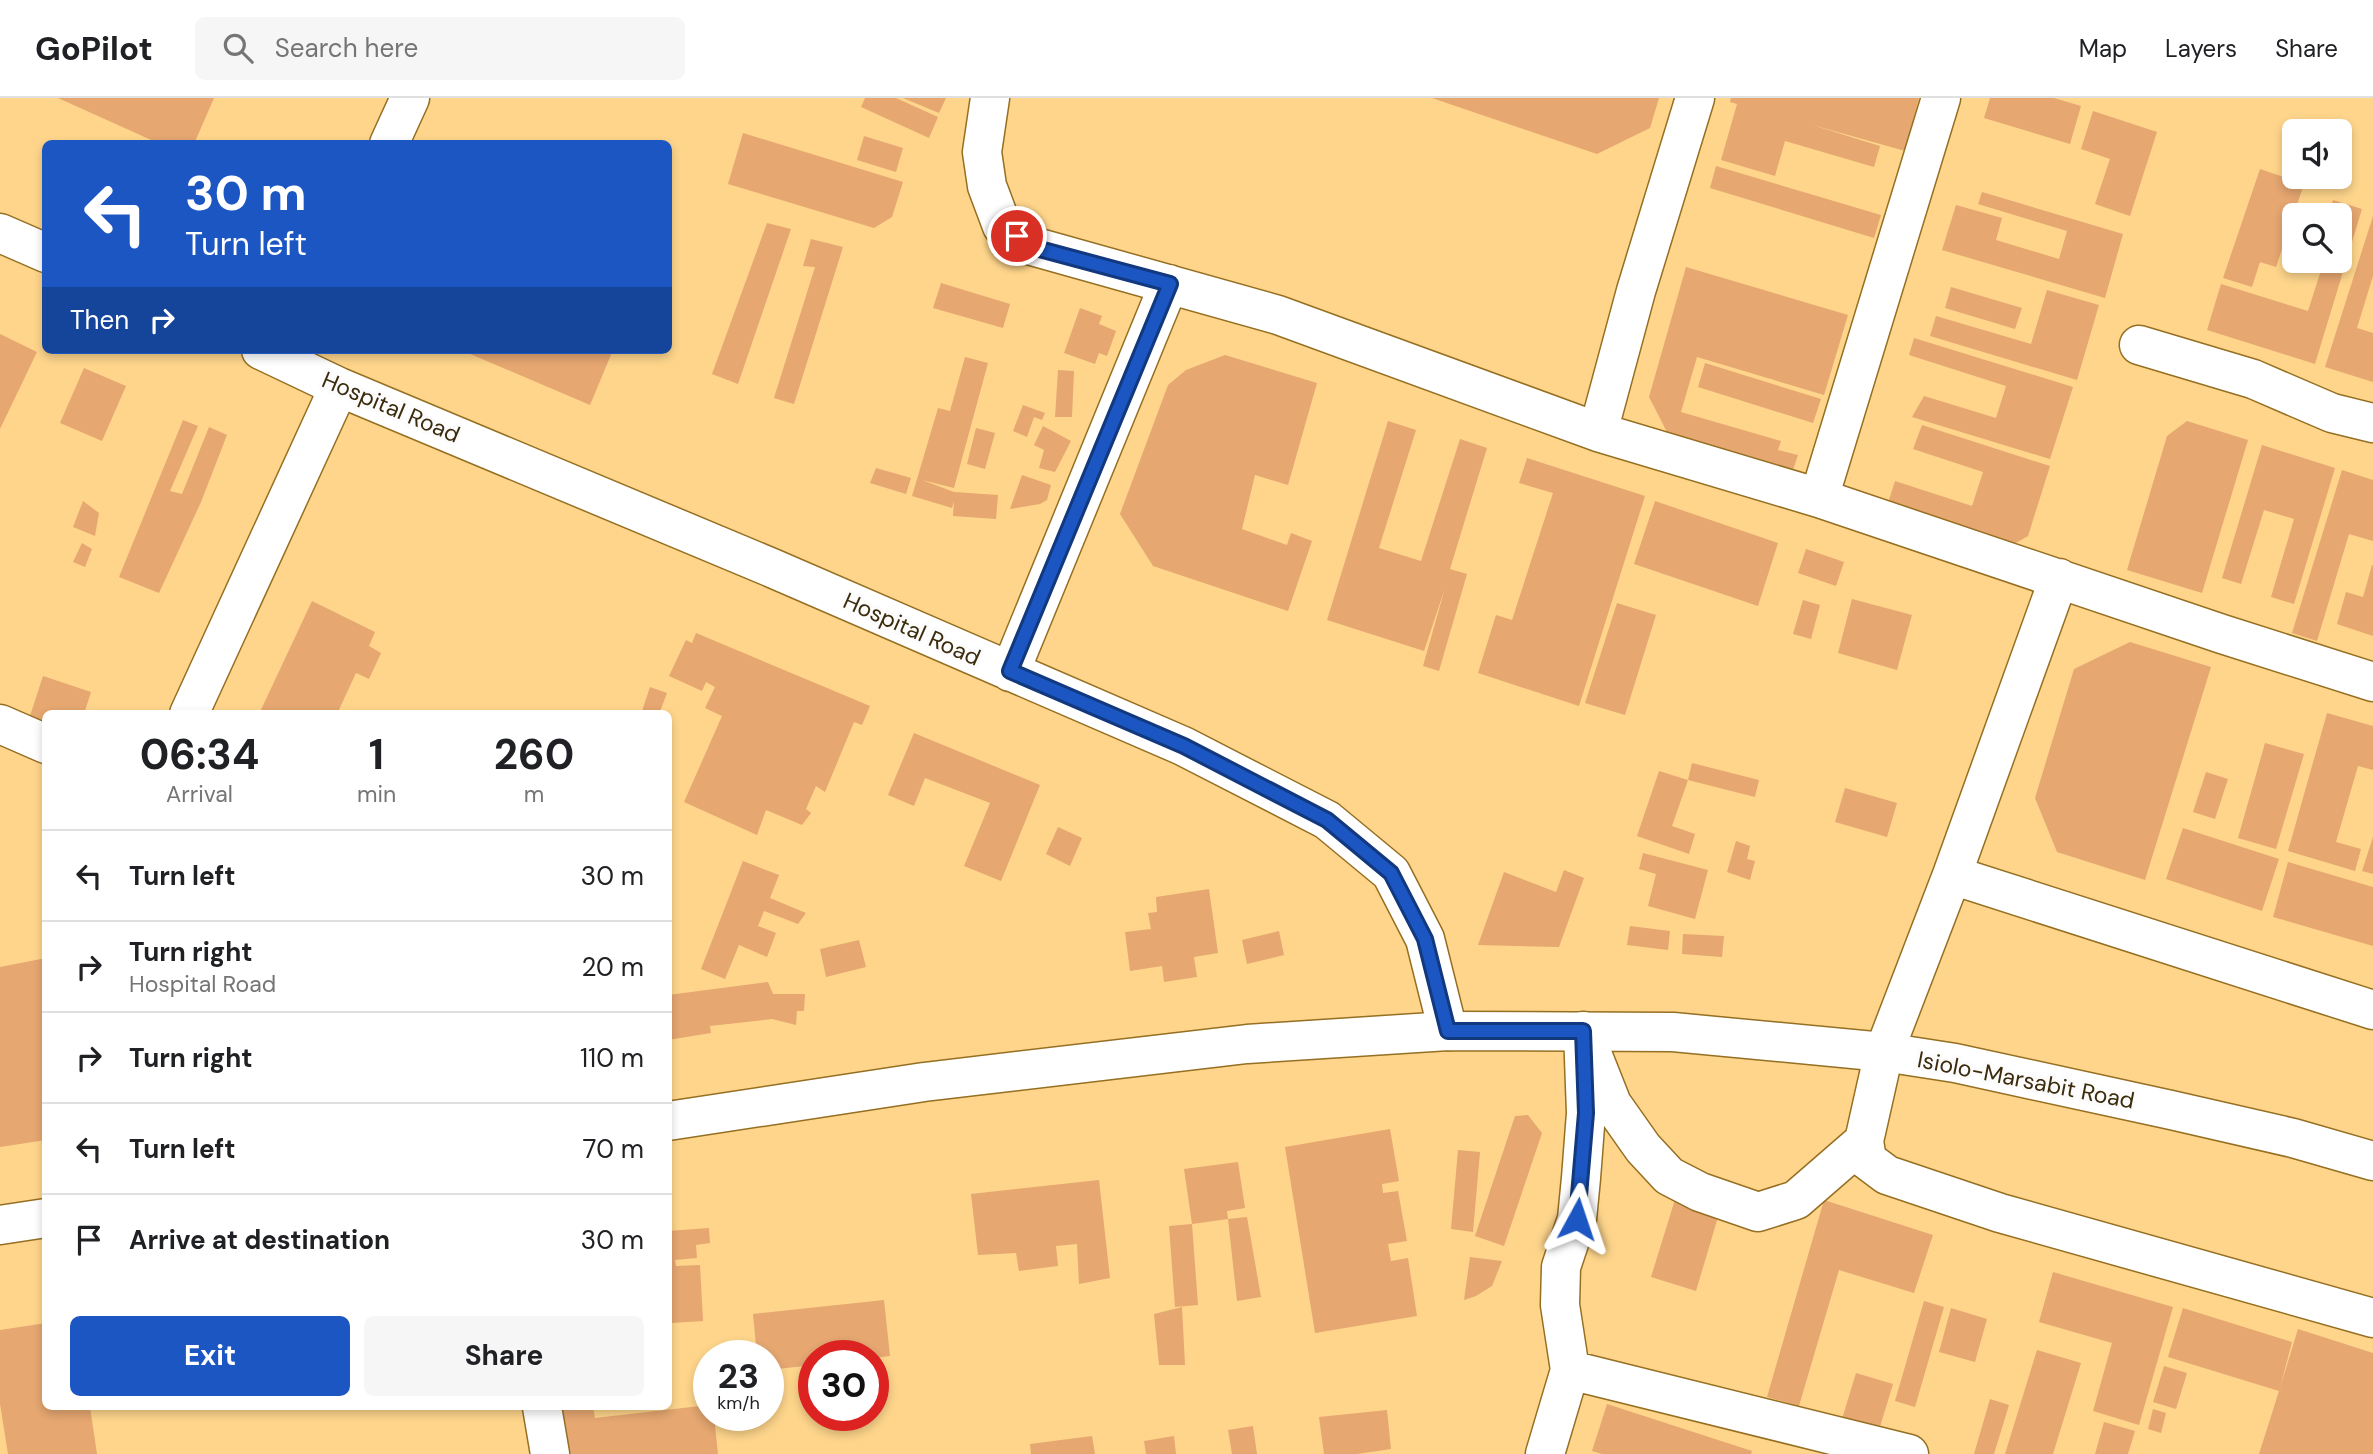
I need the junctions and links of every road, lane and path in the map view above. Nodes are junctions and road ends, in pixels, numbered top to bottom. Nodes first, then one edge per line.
1 (410, 98) edge
2 (990, 98) edge
3 (1695, 98) edge
4 (1941, 98) edge
5 (391, 140) edge
6 (0, 233) edge
7 (42, 251) edge
8 (1170, 284) junction
9 (2139, 345) dead end
10 (281, 354) edge
11 (339, 387) junction
12 (2373, 423) edge
13 (1598, 432) junction
14 (1819, 498) junction
15 (2059, 578) junction
16 (1010, 671) junction
17 (2373, 682) edge
18 (191, 710) edge
19 (0, 724) edge
20 (42, 742) edge
21 (1952, 875) junction
22 (2373, 1010) edge
23 (1448, 1031) junction
24 (1583, 1031) junction
25 (1884, 1052) junction
26 (672, 1120) edge
27 (1864, 1141) junction
28 (2373, 1161) edge
29 (42, 1219) edge
30 (0, 1225) edge
31 (2373, 1318) edge
32 (1570, 1370) junction
33 (543, 1410) edge
34 (550, 1454) edge
35 (1545, 1454) edge
36 (1909, 1454) edge

1 - 5 main road
2 - 8 main road
3 - 13 main road
4 - 14 main road
6 - 7 main road
8 - 13 main road
8 - 16 main road
9 - 12 main road
10 - 11 main road, Hospital Road
11 - 16 main road, Hospital Road
11 - 18 main road
13 - 14 main road
14 - 15 main road
15 - 17 main road
15 - 21 main road
16 - 23 main road, Hospital Road
19 - 20 main road
21 - 22 main road
21 - 25 main road
23 - 24 main road, Isiolo-Marsabit Road
23 - 26 main road, Isiolo-Marsabit Road
24 - 25 main road, Isiolo-Marsabit Road
24 - 27 main road
24 - 32 main road
25 - 27 main road
25 - 28 main road, Isiolo-Marsabit Road
27 - 31 main road
29 - 30 main road
32 - 35 main road
32 - 36 main road
33 - 34 main road

